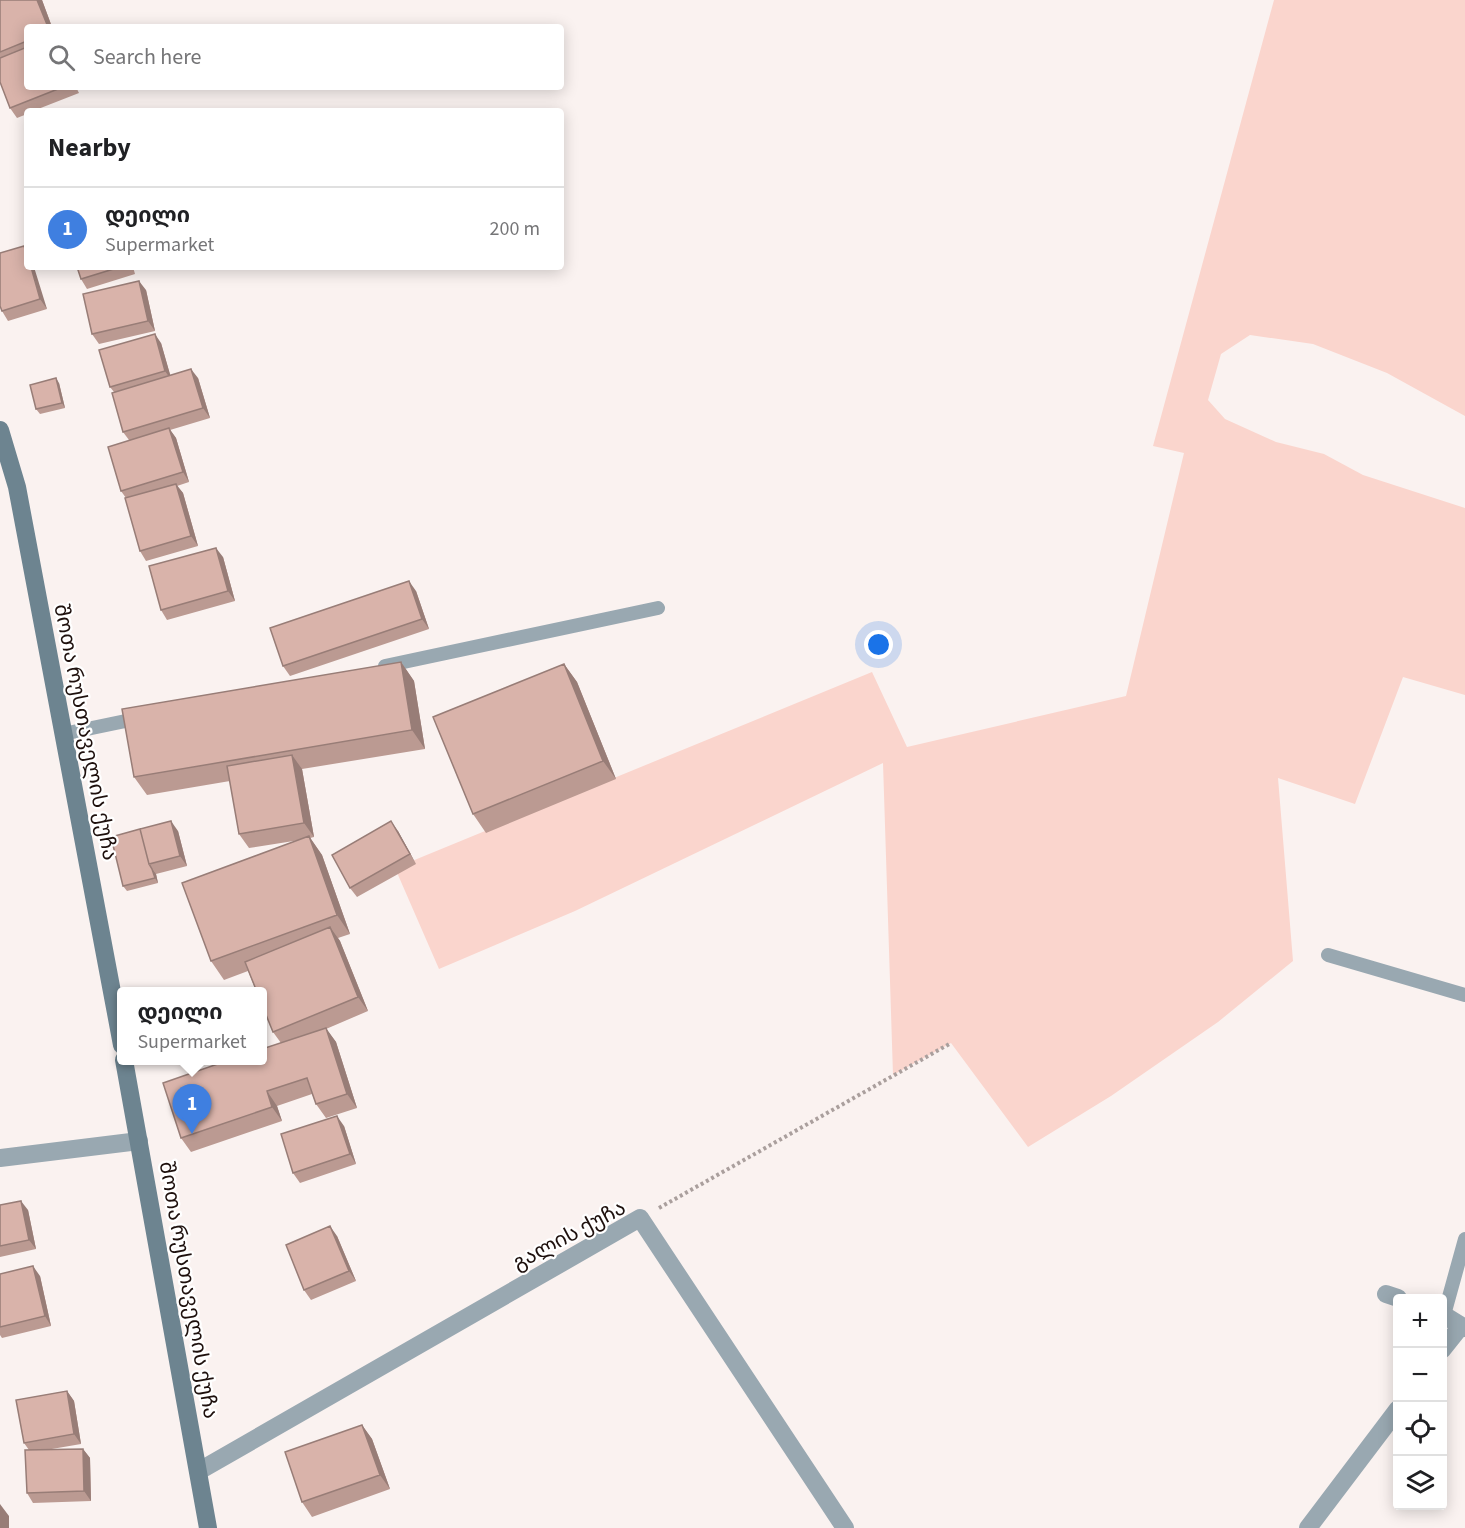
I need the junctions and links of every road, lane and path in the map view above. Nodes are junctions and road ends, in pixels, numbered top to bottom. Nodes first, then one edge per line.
1 (0, 430) edge
2 (658, 608) dead end
3 (367, 670) edge
4 (157, 714) edge
5 (63, 734) junction
6 (1328, 955) dead end
7 (1465, 995) edge
8 (117, 1019) edge
9 (951, 1042) dead end
10 (125, 1065) edge
11 (139, 1141) junction
12 (0, 1158) edge
13 (640, 1218) junction
14 (1465, 1239) edge
15 (1447, 1300) edge
16 (1447, 1317) edge
17 (1463, 1327) edge
18 (1445, 1348) edge
19 (1393, 1416) edge
20 (199, 1471) junction
21 (208, 1528) edge
22 (845, 1528) edge
23 (1308, 1528) edge

1 - 5 main road, შოთა რუსთაველის ქუჩა
2 - 3 lane
4 - 5 lane
5 - 8 main road, შოთა რუსთაველის ქუჩა
6 - 7 lane
9 - 13 path
10 - 11 main road, შოთა რუსთაველის ქუჩა
11 - 12 street
11 - 20 main road, შოთა რუსთაველის ქუჩა
13 - 20 street, გალის ქუჩა
13 - 22 street, გალის ქუჩა
14 - 15 lane
16 - 17 street
17 - 18 street
19 - 23 street
20 - 21 main road, შოთა რუსთაველის ქუჩა

